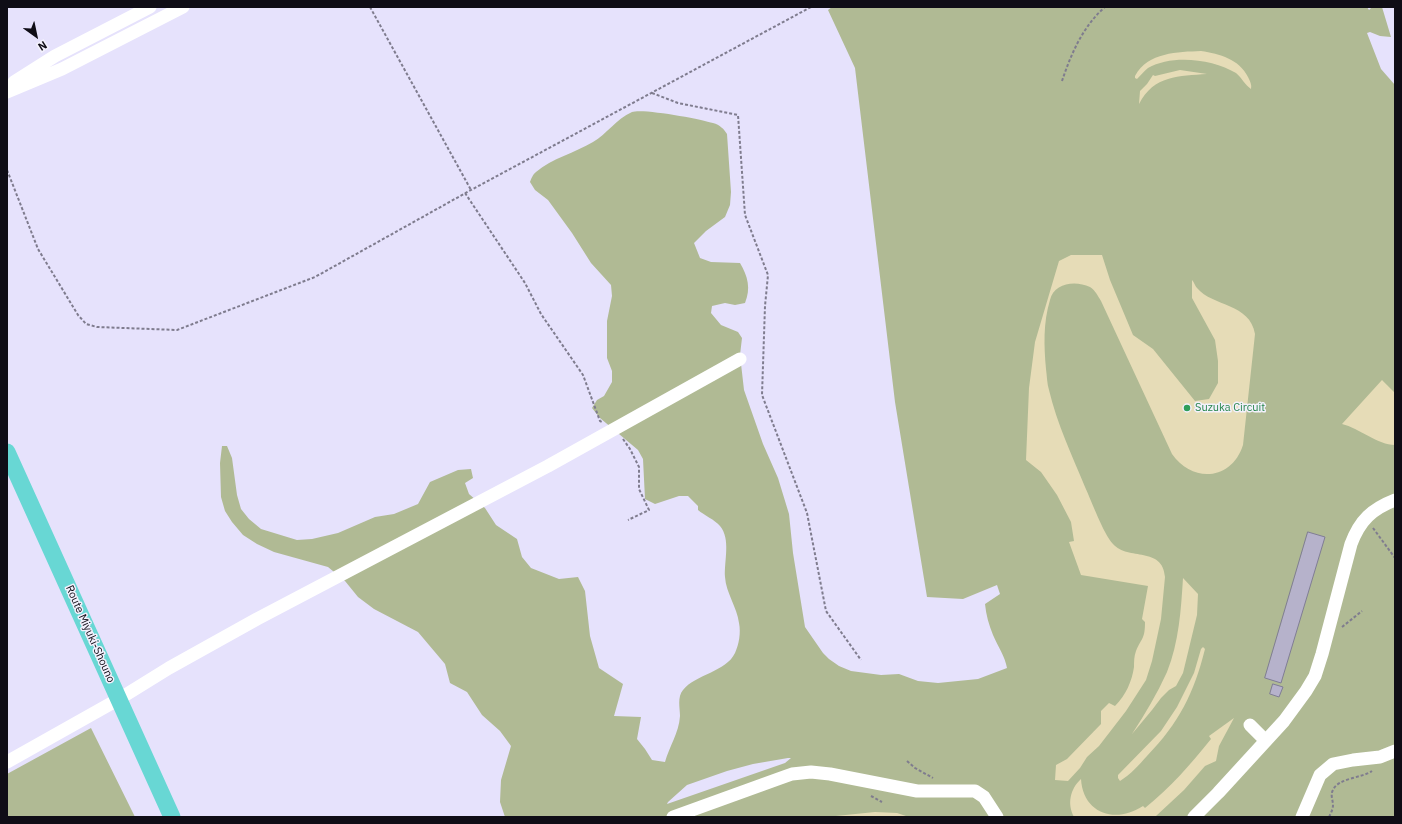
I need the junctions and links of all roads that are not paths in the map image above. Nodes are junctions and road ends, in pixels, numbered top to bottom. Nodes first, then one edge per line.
1 (150, 7) edge
2 (183, 7) edge
3 (7, 86) edge
4 (7, 92) edge
5 (740, 359) dead end
6 (7, 452) edge
7 (1395, 500) edge
8 (119, 699) junction
9 (1250, 725) dead end
10 (1266, 741) junction
11 (1395, 744) edge
12 (1395, 751) edge
13 (1381, 759) junction
14 (7, 762) edge
15 (1395, 762) edge
16 (172, 817) edge
17 (673, 817) edge
18 (997, 817) edge
19 (1194, 817) edge
20 (1302, 817) edge

1 - 3 street
2 - 4 street
5 - 8 street
6 - 8 main road, Route Miyuki-Shouno
7 - 10 street
8 - 14 street
8 - 16 main road, Route Miyuki-Shouno
9 - 10 street
10 - 19 street
11 - 13 street
12 - 13 street
13 - 15 street
13 - 20 street
17 - 18 street

